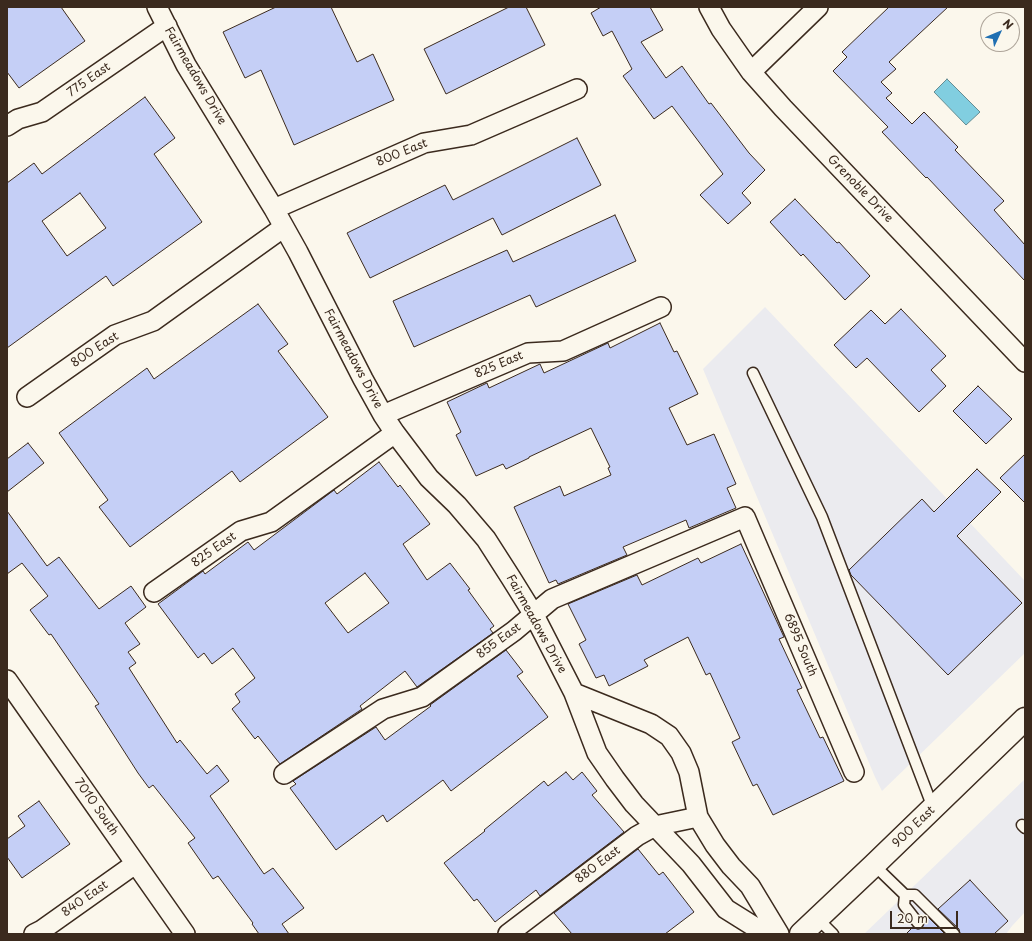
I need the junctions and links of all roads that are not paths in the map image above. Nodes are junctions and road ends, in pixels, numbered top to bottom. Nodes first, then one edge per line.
1 (157, 7) edge
2 (709, 7) edge
3 (818, 7) edge
4 (167, 26) junction
5 (751, 72) junction
6 (577, 89) dead end
7 (7, 126) edge
8 (274, 209) junction
9 (284, 227) junction
10 (661, 307) dead end
11 (1025, 362) edge
12 (753, 373) dead end
13 (27, 397) dead end
14 (383, 415) junction
15 (395, 433) junction
16 (745, 517) joint
17 (154, 592) dead end
18 (534, 615) junction
19 (7, 680) edge
20 (574, 693) junction
21 (1023, 726) edge
22 (854, 772) dead end
23 (284, 774) dead end
24 (933, 808) junction
25 (698, 817) junction
26 (655, 826) junction
27 (135, 864) junction
28 (874, 865) junction
29 (905, 895) junction
30 (817, 918) junction
31 (918, 923) dead end
32 (34, 934) edge
33 (185, 934) edge
34 (508, 934) edge
35 (766, 934) edge
36 (779, 934) edge
37 (801, 934) edge
38 (833, 934) edge
39 (954, 934) edge

1 - 4 street, Fairmeadows Drive
2 - 5 street, Grenoble Drive
3 - 5 street
4 - 7 street, 775 East
4 - 8 street, Fairmeadows Drive
5 - 11 street, Grenoble Drive
6 - 8 street, 800 East
8 - 9 street, Fairmeadows Drive
9 - 13 street, 800 East
9 - 14 street, Fairmeadows Drive
10 - 14 street, 825 East
12 - 24 lane
14 - 15 street, Fairmeadows Drive
15 - 17 street, 825 East
15 - 18 street, Fairmeadows Drive
16 - 18 street, 855 East
16 - 22 street, 6895 South
18 - 20 street, Fairmeadows Drive
18 - 23 street, 855 East
19 - 27 street, 7010 South
20 - 25 street
20 - 26 street, Fairmeadows Drive
21 - 24 main road, 900 East
24 - 28 main road, 900 East
25 - 26 street, 880 East
25 - 36 street
26 - 34 street, 880 East
26 - 35 street, Fairmeadows Drive
27 - 32 street, 840 East
27 - 33 street, 7010 South
28 - 29 lane
28 - 30 main road, 900 East
29 - 31 lane
29 - 39 lane
30 - 37 main road, 900 East
30 - 38 lane

